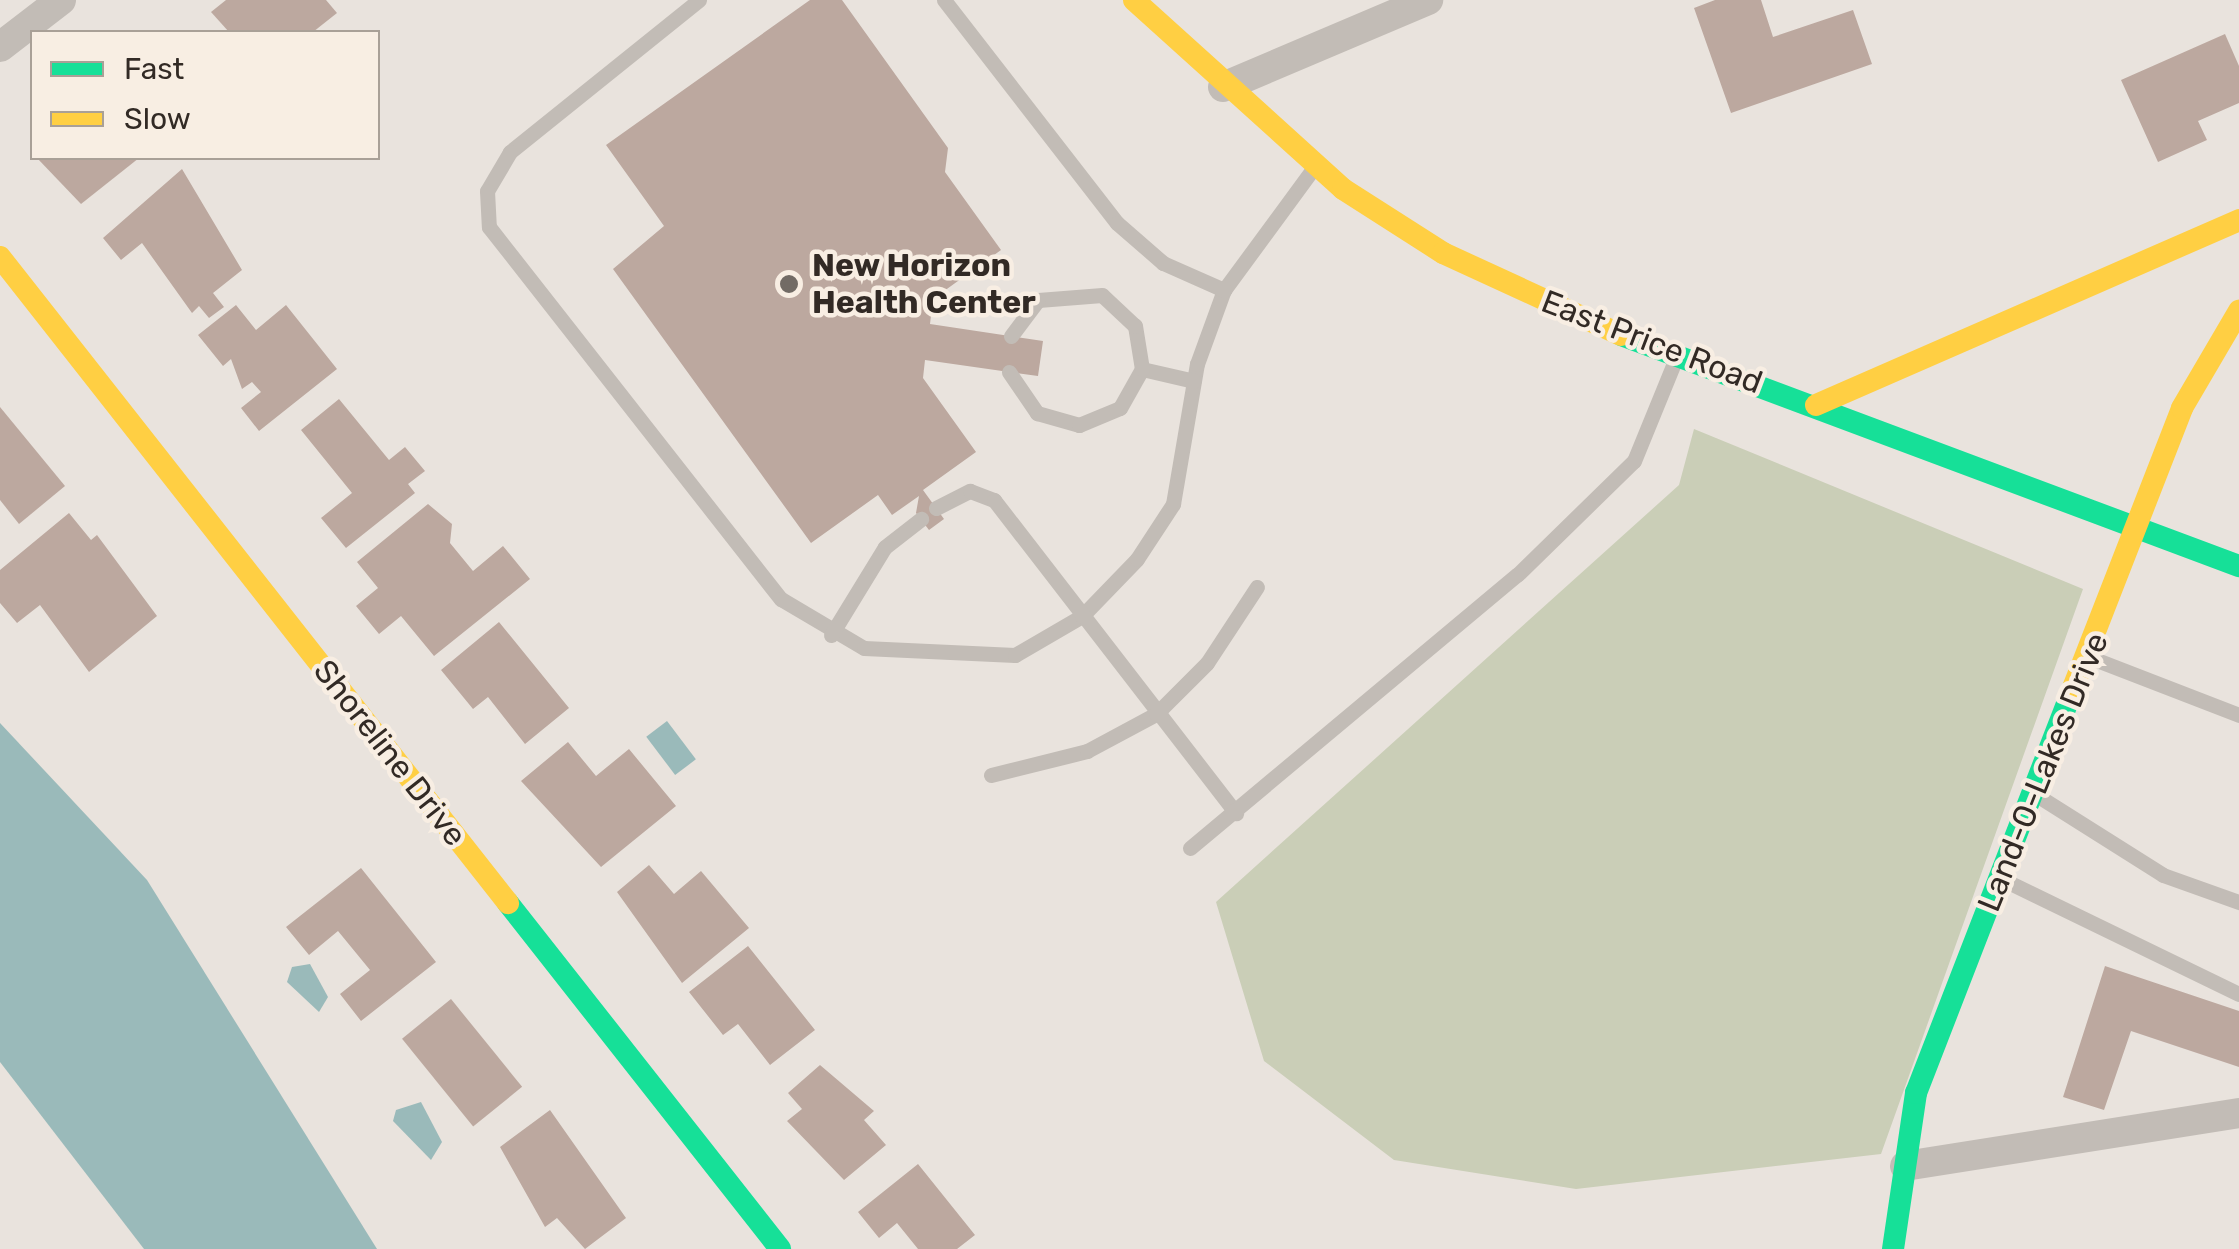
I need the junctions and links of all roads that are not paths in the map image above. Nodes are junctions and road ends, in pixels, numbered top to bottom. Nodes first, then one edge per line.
1 (61, 0) edge
2 (699, 0) edge
3 (944, 0) edge
4 (1134, 0) edge
5 (1428, 0) edge
6 (0, 47) edge
7 (1223, 87) junction
8 (1315, 166) junction
9 (2239, 220) edge
10 (0, 257) edge
11 (1224, 290) junction
12 (2239, 311) edge
13 (1011, 336) dead end
14 (1678, 355) junction
15 (1142, 369) junction
16 (1009, 372) dead end
17 (1194, 381) junction
18 (1816, 405) junction
19 (936, 508) dead end
20 (921, 519) dead end
21 (2140, 529) junction
22 (2239, 566) edge
23 (1257, 587) dead end
24 (1082, 616) junction
25 (831, 634) junction
26 (2089, 657) junction
27 (1156, 714) junction
28 (2239, 714) edge
29 (991, 775) dead end
30 (2035, 794) junction
31 (1236, 813) junction
32 (1190, 848) dead end
33 (2001, 879) junction
34 (2239, 902) edge
35 (2239, 994) edge
36 (2239, 1113) edge
37 (1905, 1166) junction
38 (780, 1249) edge
39 (1893, 1249) edge

1 - 6 street
2 - 25 lane
3 - 11 lane
4 - 7 street, East Price Road
5 - 7 street
7 - 8 street, East Price Road
8 - 11 lane
8 - 14 street, East Price Road
9 - 18 street
10 - 38 street, Shoreline Drive
11 - 17 lane
12 - 21 street, Land-O-Lakes Drive
13 - 15 lane
14 - 18 street, East Price Road
14 - 31 lane
15 - 16 lane
15 - 17 lane
17 - 24 lane
18 - 21 street, East Price Road
19 - 24 lane
20 - 25 lane
21 - 22 street, East Price Road
21 - 26 street, Land-O-Lakes Drive
23 - 27 lane
24 - 25 lane
24 - 27 lane
26 - 28 lane
26 - 30 street, Land-O-Lakes Drive
27 - 29 lane
27 - 31 lane
30 - 33 street, Land-O-Lakes Drive
30 - 34 lane
31 - 32 lane
33 - 35 lane
33 - 37 street, Land-O-Lakes Drive
36 - 37 street
37 - 39 street, Land-O-Lakes Drive

